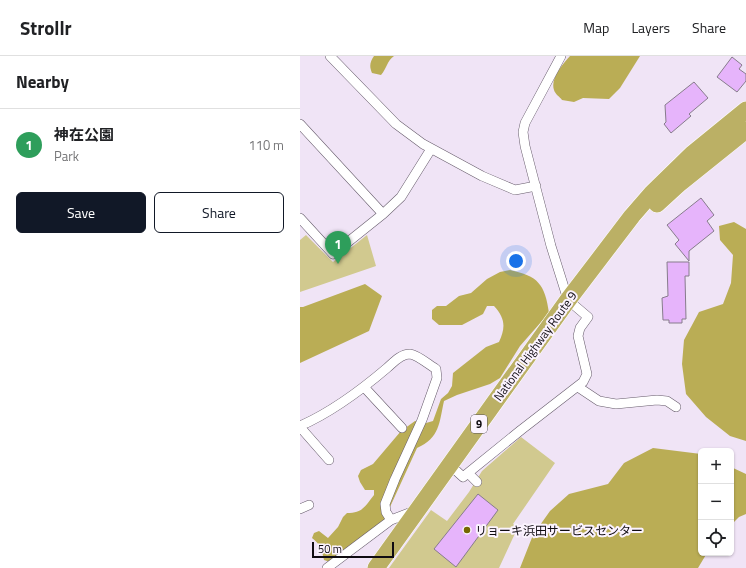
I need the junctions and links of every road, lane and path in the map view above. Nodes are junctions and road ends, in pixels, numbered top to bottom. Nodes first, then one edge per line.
1 (330, 56) edge
2 (561, 56) edge
3 (746, 110) edge
4 (300, 124) edge
5 (746, 130) edge
6 (431, 149) junction
7 (536, 186) junction
8 (383, 214) junction
9 (300, 218) edge
10 (307, 226) junction
11 (300, 233) edge
12 (583, 281) junction
13 (568, 300) junction
14 (578, 386) junction
15 (364, 387) junction
16 (676, 407) dead end
17 (300, 426) edge
18 (402, 428) dead end
19 (329, 460) dead end
20 (450, 465) junction
21 (468, 473) junction
22 (477, 482) dead end
23 (418, 509) junction
24 (391, 520) junction
25 (327, 568) edge
26 (376, 568) edge

1 - 6 street
2 - 7 street
3 - 12 highway, National Highway Route 9 / 9
4 - 8 street
5 - 12 highway, National Highway Route 9 / 9
6 - 7 street
6 - 8 street
7 - 13 street
8 - 10 street
9 - 10 street
10 - 11 street
12 - 13 highway, National Highway Route 9 / 9
13 - 14 street
13 - 20 highway, National Highway Route 9 / 9
14 - 16 street
14 - 21 street
15 - 17 street
15 - 18 street
15 - 24 street
17 - 19 street
20 - 21 street
20 - 23 highway, National Highway Route 9 / 9
21 - 22 street
23 - 24 street
23 - 26 highway, National Highway Route 9 / 9
24 - 25 street

